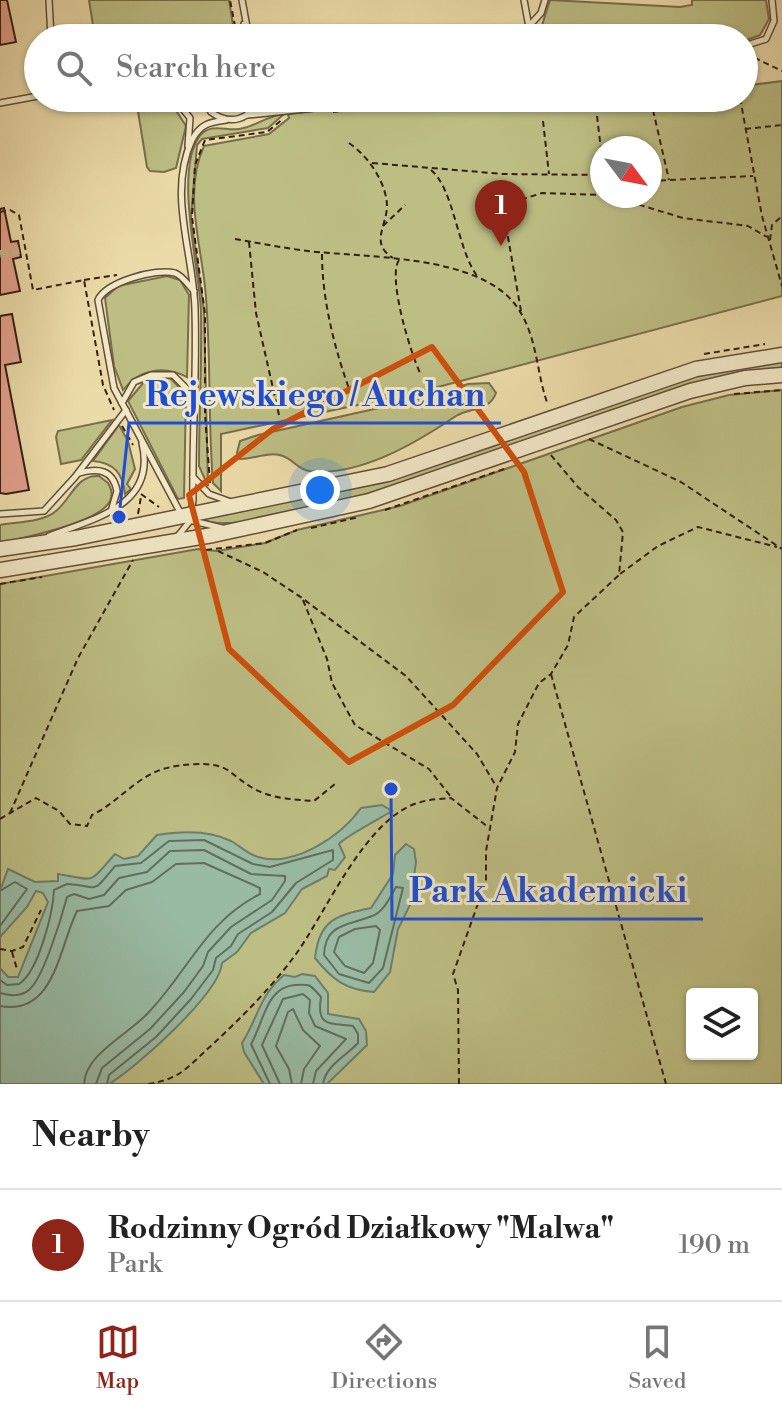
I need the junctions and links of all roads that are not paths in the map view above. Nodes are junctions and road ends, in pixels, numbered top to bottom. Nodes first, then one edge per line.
1 (49, 0) edge
2 (242, 0) edge
3 (524, 0) edge
4 (545, 0) edge
5 (772, 0) edge
6 (50, 24) edge
7 (245, 24) edge
8 (528, 24) edge
9 (532, 24) edge
10 (758, 44) edge
11 (24, 99) edge
12 (0, 103) edge
13 (187, 112) edge
14 (211, 112) edge
15 (250, 112) edge
16 (276, 112) edge
17 (248, 115) junction
18 (226, 120) junction
19 (185, 167) junction
20 (194, 292) junction
21 (778, 350) edge
22 (782, 375) edge
23 (193, 395) junction
24 (122, 403) junction
25 (126, 410) junction
26 (140, 438) junction
27 (78, 474) junction
28 (192, 476) junction
29 (236, 503) junction
30 (112, 508) junction
31 (185, 513) junction
32 (0, 514) edge
33 (242, 527) junction
34 (172, 542) junction
35 (32, 543) junction
36 (0, 549) edge
37 (0, 570) edge

1 - 6 lane
2 - 7 lane
3 - 8 lane
4 - 9 lane
5 - 10 lane
11 - 12 lane
13 - 19 lane
14 - 18 lane
15 - 17 lane
16 - 17 lane
17 - 18 lane
18 - 19 lane
19 - 20 lane
20 - 23 lane
20 - 24 lane
21 - 29 street
22 - 33 street
23 - 24 lane
23 - 28 lane
24 - 25 lane
25 - 26 lane
25 - 27 lane
26 - 30 lane
26 - 31 lane
27 - 30 lane
27 - 32 lane
28 - 29 lane
28 - 31 lane
29 - 31 street
30 - 35 lane
31 - 33 lane
31 - 34 lane
31 - 35 street
33 - 34 street
34 - 37 street
35 - 36 street

